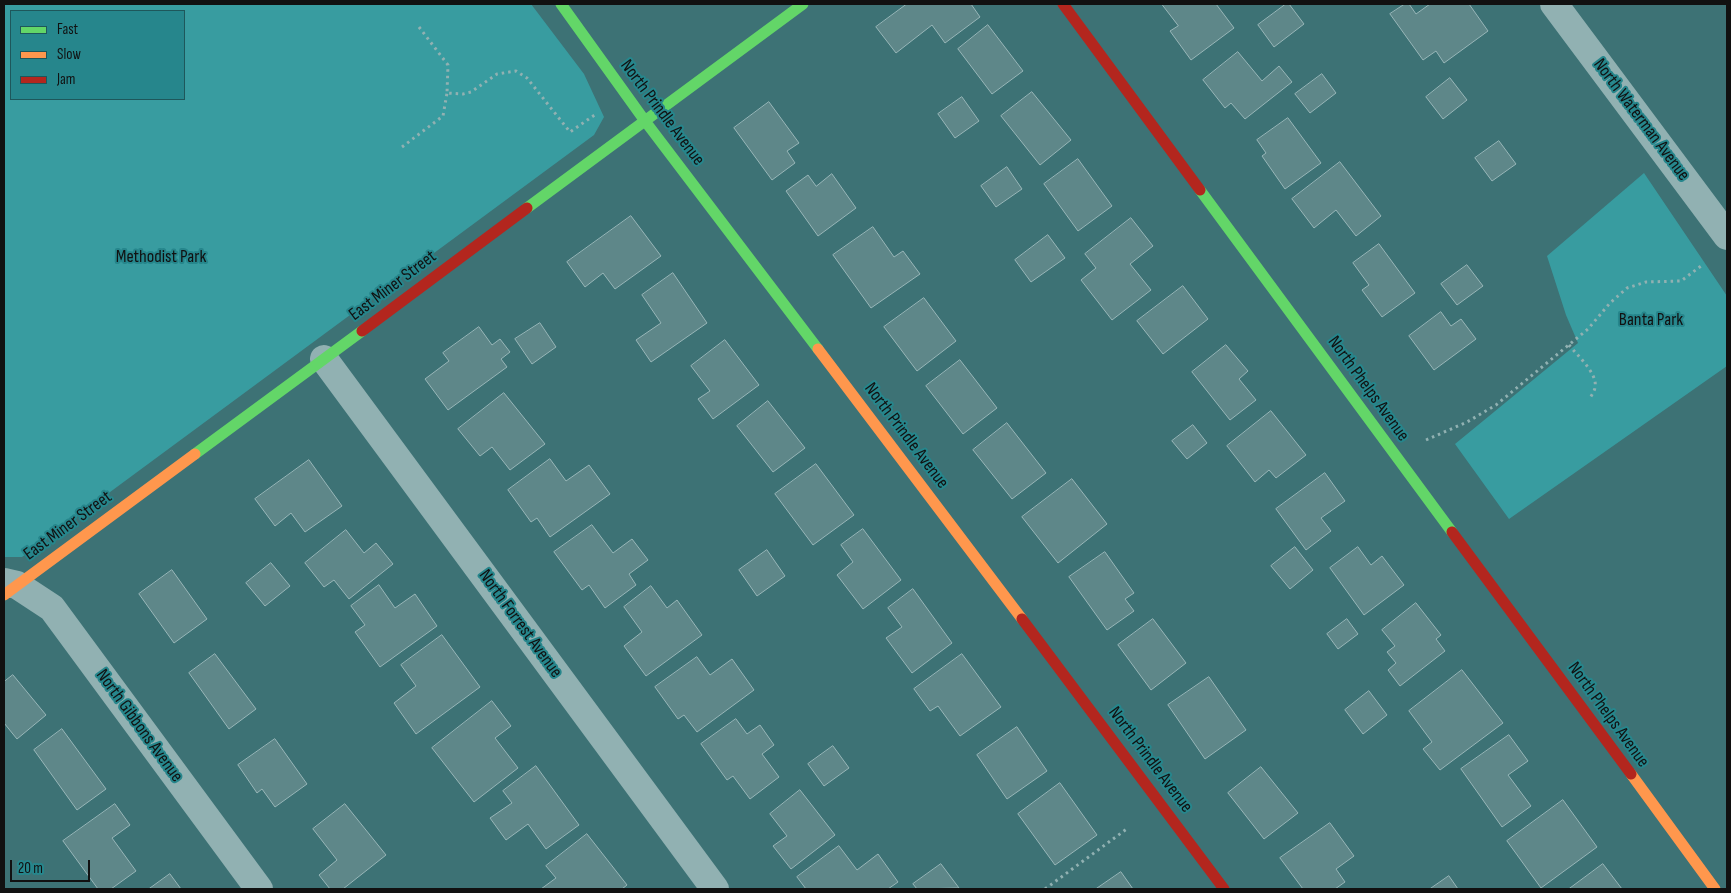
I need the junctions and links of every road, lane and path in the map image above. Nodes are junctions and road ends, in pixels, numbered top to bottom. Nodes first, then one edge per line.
1 (560, 4) edge
2 (803, 4) edge
3 (1063, 4) edge
4 (1554, 4) edge
5 (419, 27) dead end
6 (447, 93) junction
7 (596, 114) dead end
8 (645, 121) junction
9 (402, 147) dead end
10 (1727, 236) edge
11 (1701, 266) dead end
12 (1569, 345) junction
13 (324, 359) junction
14 (1590, 398) dead end
15 (1426, 440) dead end
16 (8, 588) edge
17 (1128, 828) dead end
18 (259, 889) edge
19 (715, 889) edge
20 (1045, 889) edge
21 (1224, 889) edge
22 (1715, 889) edge

1 - 8 street, North Prindle Avenue
2 - 8 street, East Miner Street
3 - 22 street, North Phelps Avenue
4 - 10 street, North Waterman Avenue
5 - 6 path
6 - 7 path
6 - 9 path
8 - 13 street, East Miner Street
8 - 21 street, North Prindle Avenue
11 - 12 path
12 - 14 path
12 - 15 path
13 - 16 street, East Miner Street
13 - 19 street, North Forrest Avenue
16 - 18 street, North Gibbons Avenue
17 - 20 path

